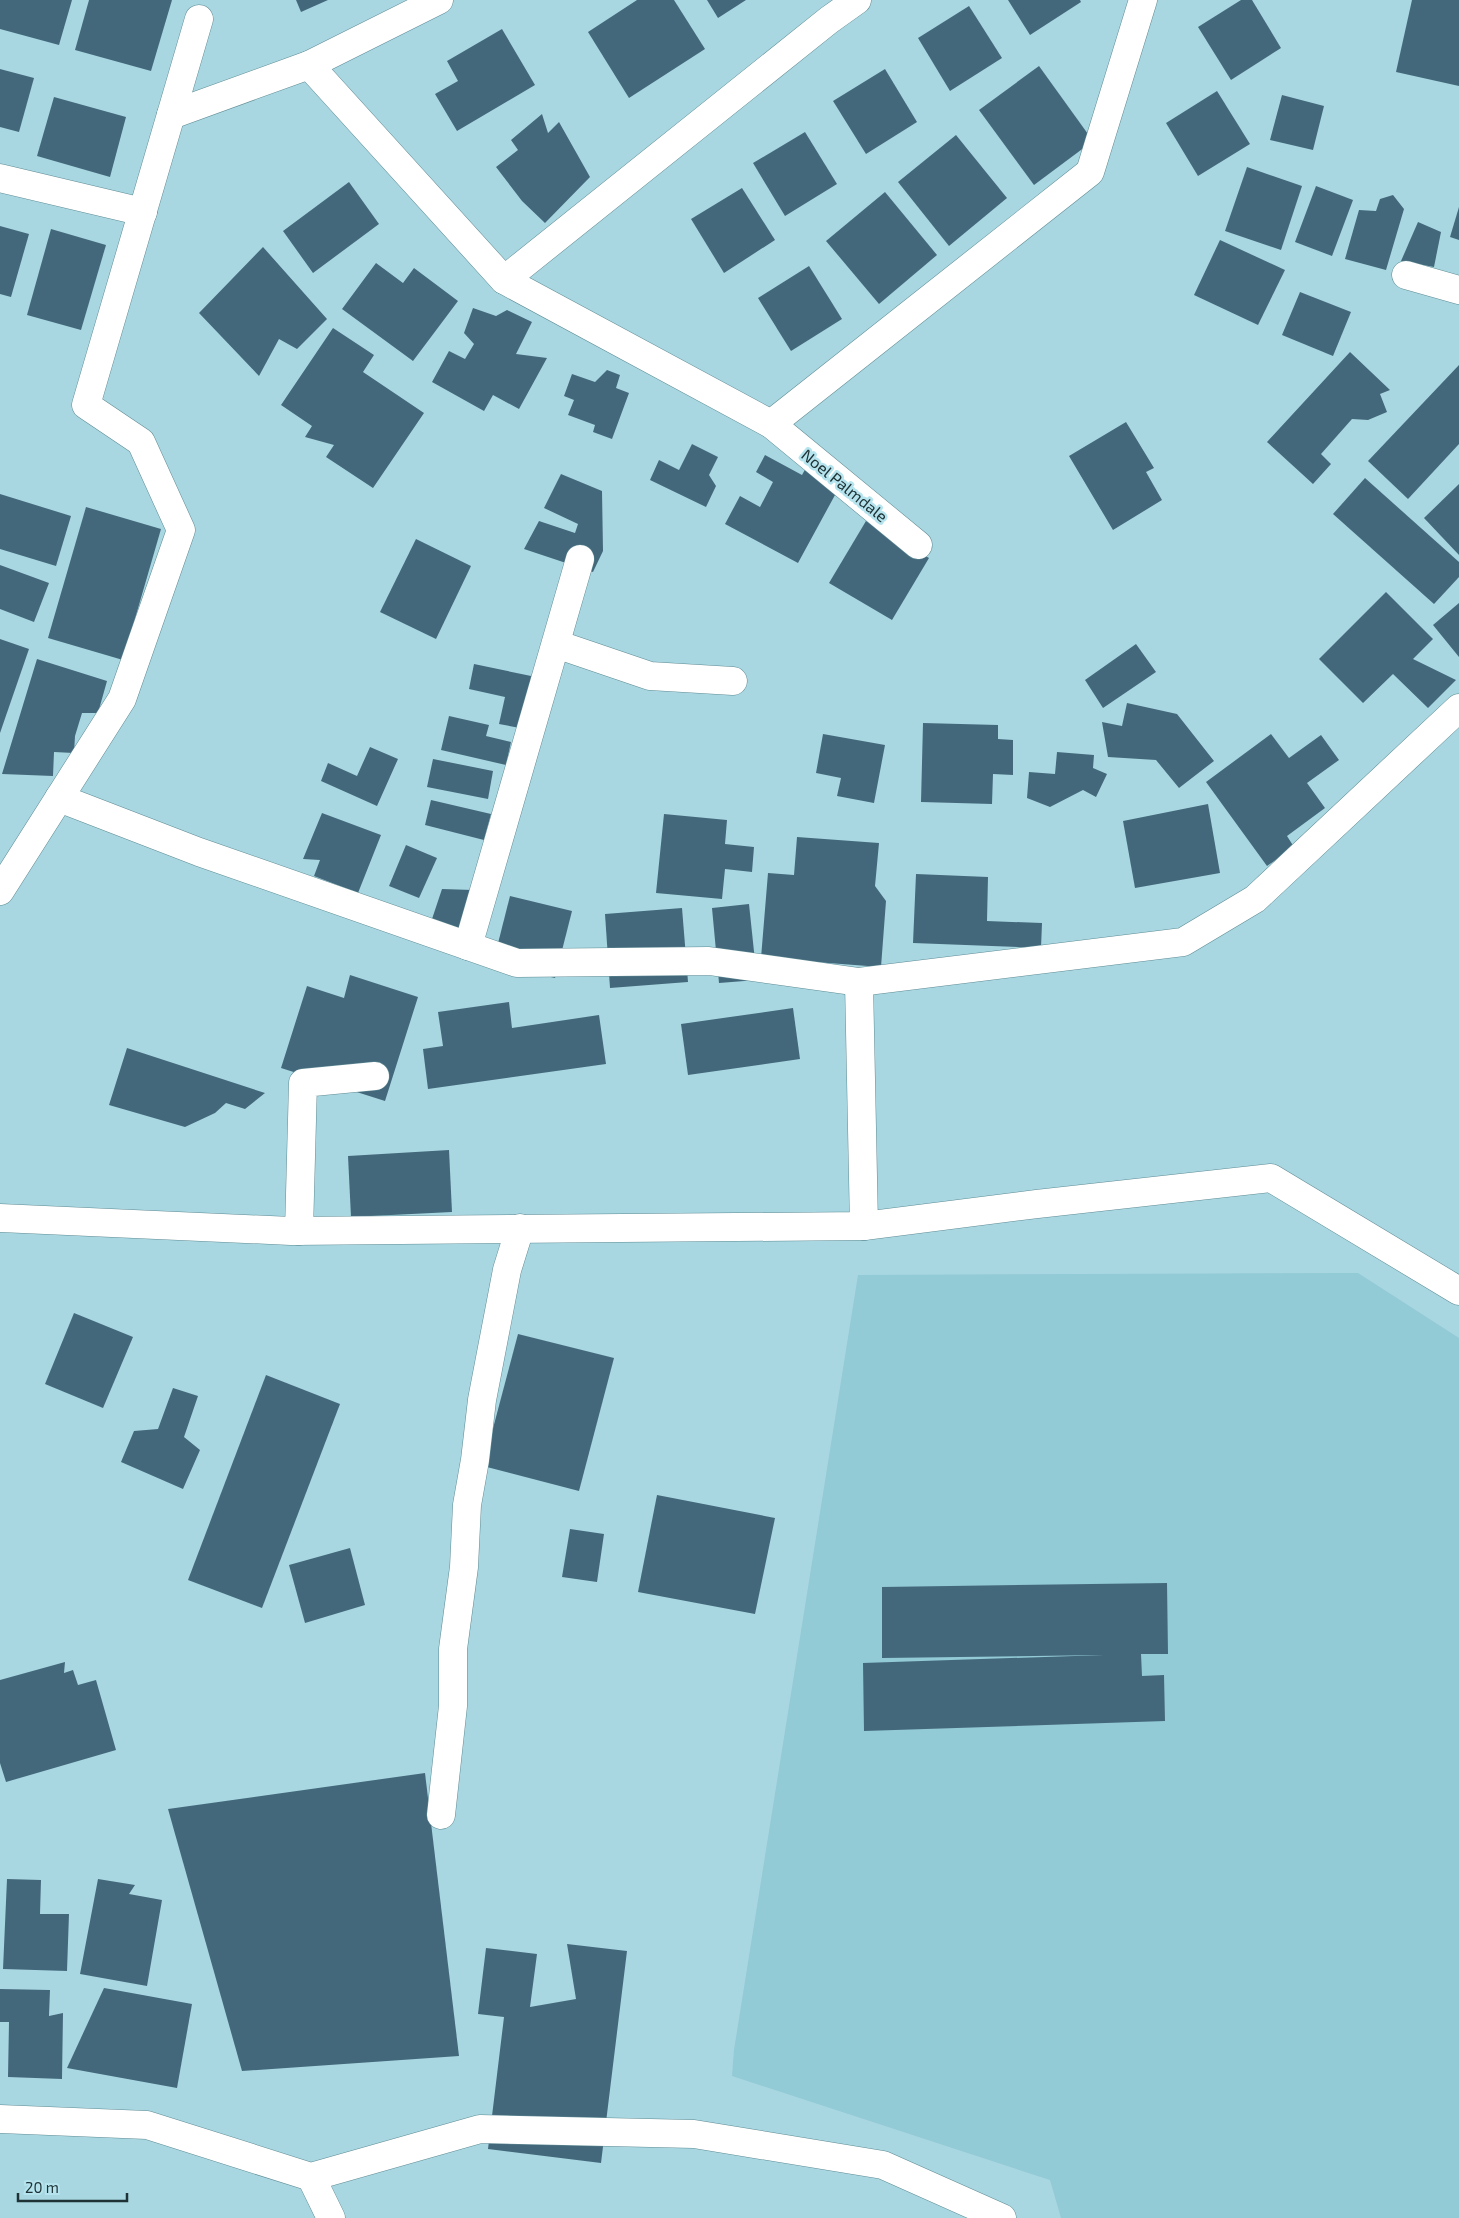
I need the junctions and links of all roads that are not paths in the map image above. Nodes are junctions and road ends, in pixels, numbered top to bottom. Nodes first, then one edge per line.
1 (439, 0) edge
2 (857, 0) edge
3 (1143, 0) edge
4 (199, 19) dead end
5 (309, 65) junction
6 (171, 115) junction
7 (0, 178) edge
8 (143, 212) junction
9 (1406, 275) dead end
10 (504, 280) junction
11 (1459, 290) edge
12 (771, 424) junction
13 (918, 545) dead end
14 (580, 559) dead end
15 (556, 644) junction
16 (733, 681) dead end
17 (1459, 708) edge
18 (59, 798) junction
19 (0, 890) edge
20 (468, 946) junction
21 (859, 982) junction
22 (375, 1076) dead end
23 (0, 1218) edge
24 (864, 1226) junction
25 (520, 1228) junction
26 (299, 1231) junction
27 (1459, 1291) edge
28 (441, 1815) dead end
29 (0, 2119) edge
30 (311, 2177) junction
31 (331, 2218) edge
32 (1002, 2218) edge

1 - 5 street
2 - 10 street
3 - 12 street
4 - 6 street
5 - 6 street
5 - 10 street, Noel Palmdale
6 - 8 street
7 - 8 street
8 - 18 street
9 - 11 street
10 - 12 street, Noel Palmdale
12 - 13 street, Noel Palmdale
14 - 15 street
15 - 16 street
15 - 20 street
17 - 21 street
18 - 19 street
18 - 20 street
20 - 21 street
21 - 24 street
22 - 26 street
23 - 26 street
24 - 25 street
24 - 27 street
25 - 26 street
25 - 28 street
29 - 30 street
30 - 31 street
30 - 32 street

